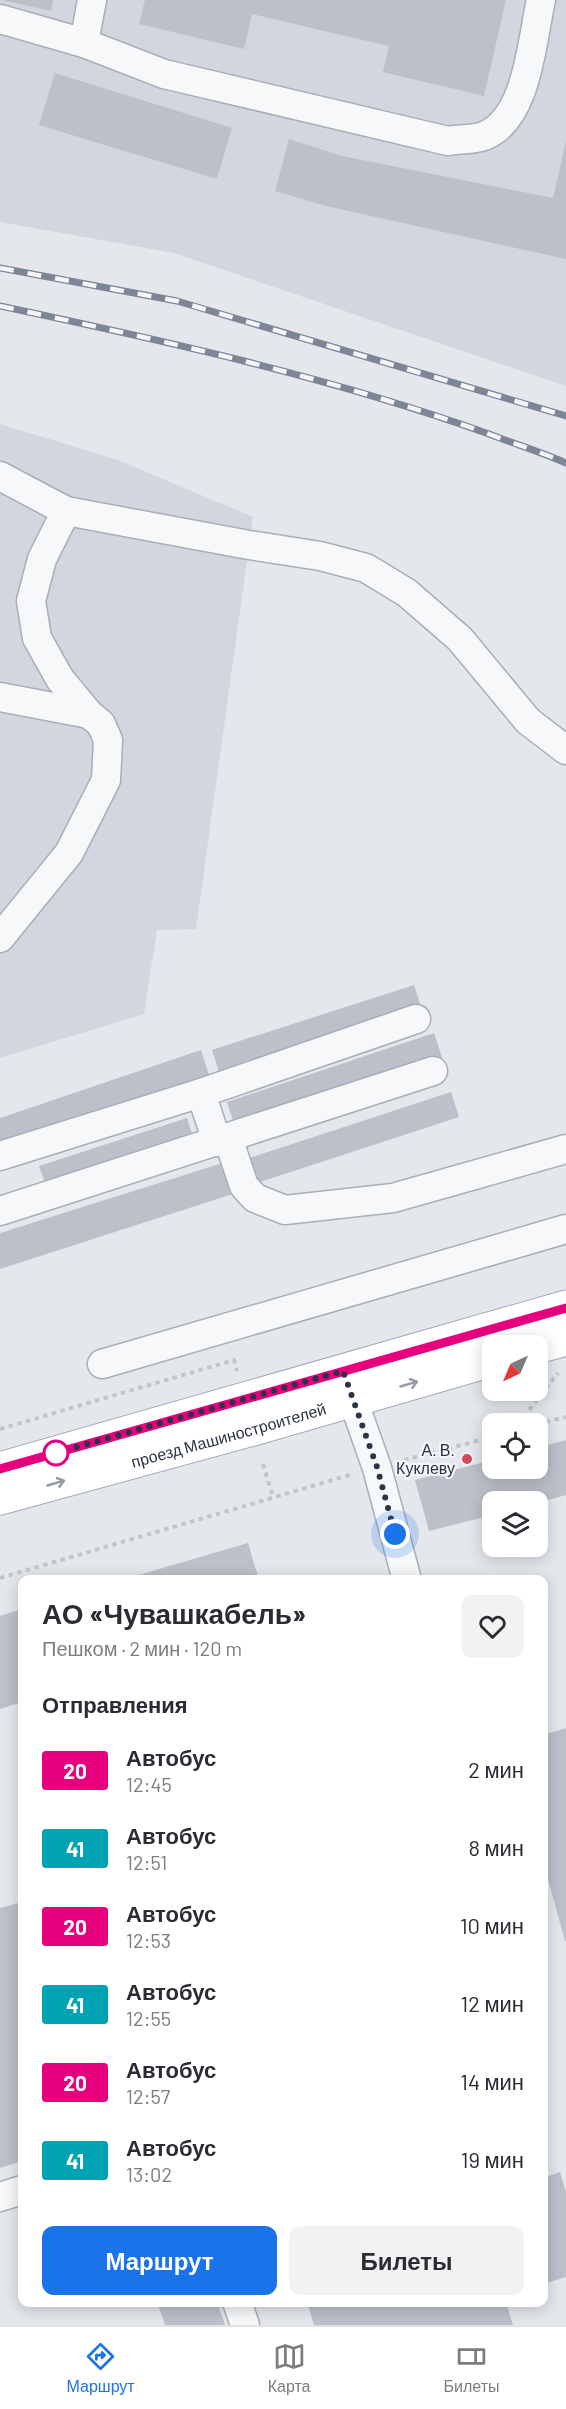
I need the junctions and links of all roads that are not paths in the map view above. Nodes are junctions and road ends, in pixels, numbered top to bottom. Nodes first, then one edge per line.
1 (93, 0) edge
2 (541, 0) edge
3 (0, 19) edge
4 (84, 43) junction
5 (0, 476) edge
6 (66, 511) junction
7 (0, 698) edge
8 (89, 714) junction
9 (566, 750) edge
10 (0, 938) edge
11 (416, 1019) dead end
12 (434, 1071) dead end
13 (201, 1092) junction
14 (223, 1140) junction
15 (566, 1149) edge
16 (0, 1156) edge
17 (0, 1211) edge
18 (566, 1229) edge
19 (566, 1307) edge
20 (566, 1339) edge
21 (548, 1344) edge
22 (482, 1362) edge
23 (102, 1364) dead end
24 (348, 1385) junction
25 (0, 1469) edge
26 (0, 1498) edge
27 (406, 1575) edge
28 (18, 2191) edge
29 (0, 2197) edge
30 (239, 2307) edge
31 (245, 2325) edge

1 - 4 lane
2 - 4 lane
3 - 4 lane
5 - 6 lane
6 - 8 lane
6 - 9 lane
7 - 8 lane
8 - 10 lane
11 - 13 lane
12 - 14 lane
13 - 14 lane
13 - 16 lane
14 - 15 lane
14 - 17 lane
18 - 23 lane
19 - 24 main road, проезд Машиностроителей
20 - 21 main road
24 -> 22 main road, проезд Машиностроителей
24 - 25 main road, проезд Машиностроителей
26 -> 24 main road, проезд Машиностроителей
24 - 27 lane
28 - 29 lane
30 - 31 lane

